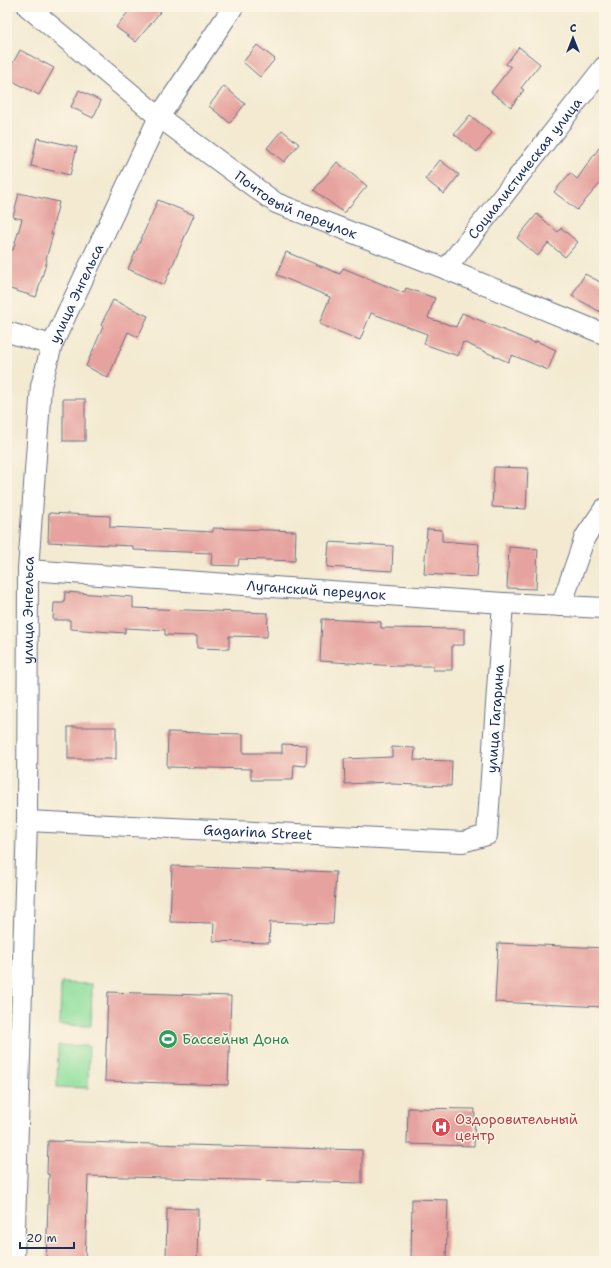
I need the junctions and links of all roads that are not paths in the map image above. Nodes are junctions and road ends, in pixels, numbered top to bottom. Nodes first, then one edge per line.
1 (28, 7) edge
2 (233, 7) edge
3 (604, 67) edge
4 (159, 117) junction
5 (446, 269) junction
6 (7, 332) edge
7 (604, 334) edge
8 (52, 345) junction
9 (604, 509) edge
10 (28, 570) junction
11 (503, 603) junction
12 (560, 606) junction
13 (604, 608) edge
14 (27, 821) junction
15 (14, 1261) edge

1 - 4 street, Почтовый переулок
2 - 4 street, улица Энгельса
3 - 5 street, Социалистическая улица
4 - 5 street, Почтовый переулок
4 - 8 street, улица Энгельса
5 - 7 street, Почтовый переулок
6 - 8 street
8 - 10 street, улица Энгельса
9 - 12 street
10 - 11 street, Луганский переулок
10 - 14 street, улица Энгельса
11 - 12 street, Луганский переулок
11 - 14 street, улица Гагарина
12 - 13 street, Луганский переулок
14 - 15 street, улица Энгельса

